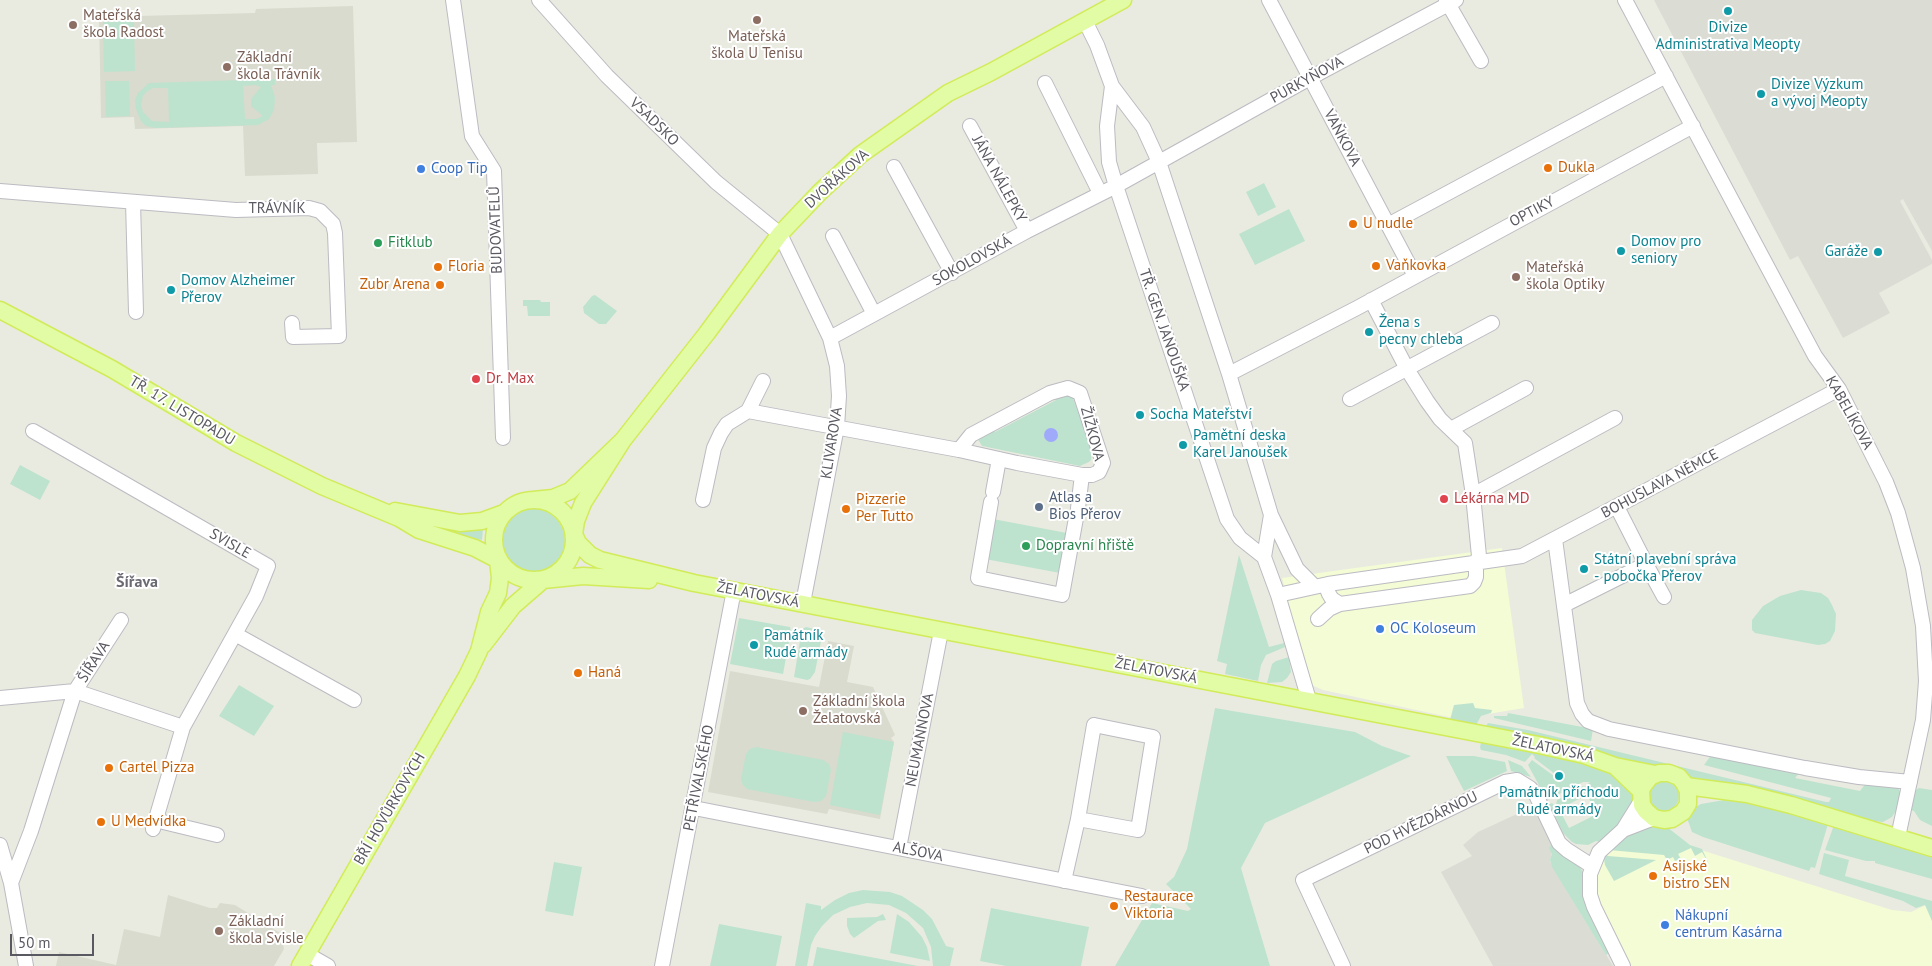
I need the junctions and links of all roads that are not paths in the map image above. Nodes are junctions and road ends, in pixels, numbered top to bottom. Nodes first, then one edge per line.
1 (453, 0) edge
2 (1123, 0) edge
3 (1269, 0) edge
4 (1625, 0) edge
5 (1634, 0) edge
6 (1450, 1) edge
7 (544, 3) edge
8 (1085, 21) junction
9 (1639, 26) junction
10 (1481, 61) dead end
11 (1666, 76) junction
12 (1310, 78) junction
13 (1045, 83) dead end
14 (1112, 86) junction
15 (970, 126) dead end
16 (1693, 126) junction
17 (1159, 162) junction
18 (894, 167) dead end
19 (1116, 186) junction
20 (0, 191) edge
21 (1100, 193) junction
22 (133, 202) junction
23 (1388, 226) junction
24 (1028, 231) junction
25 (780, 234) junction
26 (833, 236) dead end
27 (952, 273) junction
28 (1415, 276) junction
29 (1372, 300) junction
30 (0, 310) edge
31 (136, 312) dead end
32 (874, 314) junction
33 (292, 323) dead end
34 (1492, 323) dead end
35 (830, 338) junction
36 (1407, 369) junction
37 (1230, 374) junction
38 (763, 381) dead end
39 (1526, 388) dead end
40 (1839, 389) junction
41 (1350, 399) dead end
42 (748, 411) junction
43 (1616, 418) dead end
44 (837, 427) junction
45 (1451, 429) junction
46 (33, 431) dead end
47 (503, 438) dead end
48 (623, 440) junction
49 (959, 450) junction
50 (999, 459) junction
51 (1082, 474) junction
52 (1473, 494) junction
53 (533, 500) junction
54 (703, 500) dead end
55 (366, 504) junction
56 (1617, 507) junction
57 (504, 513) junction
58 (1270, 514) junction
59 (574, 534) junction
60 (1555, 539) junction
61 (1264, 557) junction
62 (498, 560) junction
63 (1476, 563) junction
64 (1646, 564) junction
65 (543, 580) junction
66 (694, 583) junction
67 (1328, 584) junction
68 (1314, 586) junction
69 (734, 590) junction
70 (1278, 595) junction
71 (1664, 597) dead end
72 (803, 603) junction
73 (1340, 604) junction
74 (1564, 605) junction
75 (1318, 619) dead end
76 (121, 620) dead end
77 (940, 631) junction
78 (236, 634) junction
79 (479, 651) junction
80 (75, 691) junction
81 (0, 698) edge
82 (354, 700) dead end
83 (1309, 700) junction
84 (183, 727) junction
85 (1615, 766) junction
86 (1655, 774) junction
87 (1910, 782) junction
88 (1686, 786) junction
89 (1726, 792) junction
90 (1641, 796) junction
91 (1688, 804) junction
92 (694, 808) junction
93 (1654, 818) junction
94 (1078, 819) junction
95 (1623, 830) junction
96 (218, 835) dead end
97 (1898, 837) junction
98 (0, 845) edge
99 (899, 848) junction
100 (1932, 848) edge
101 (1592, 866) junction
102 (1064, 881) junction
103 (11, 883) junction
104 (1142, 896) dead end
105 (303, 960) edge
106 (26, 966) edge
107 (328, 966) edge
108 (662, 966) edge
109 (1343, 966) edge
110 (1623, 966) edge

1 - 47 street, BUDOVATELŮ
2 - 8 main road, DVOŘÁKOVA
3 - 12 street, VAŇKOVA
4 - 9 street, KABELÍKOVA
5 - 9 street, KABELÍKOVA
6 - 10 street
6 - 12 street, PURKYŇOVA
7 - 25 street, VSADSKO
8 - 14 street, TŘ. GEN. JANOUŠKA
8 - 25 main road, DVOŘÁKOVA
9 - 11 street, KABELÍKOVA
11 - 16 street, KABELÍKOVA
11 - 23 street
12 - 17 street, PURKYŇOVA
12 - 23 street, VAŇKOVA
13 - 21 street
14 - 17 street, TŘ. GEN. JANOUŠKA
14 - 19 street, TŘ. GEN. JANOUŠKA
15 - 24 street, JÁNA NÁLEPKY
16 - 28 street, OPTIKY
16 - 40 street, KABELÍKOVA
17 - 19 street, PURKYŇOVA
17 - 37 street, TŘ. GEN. JANOUŠKA
18 - 27 street
19 - 21 street, SOKOLOVSKÁ
19 - 61 street, TŘ. GEN. JANOUŠKA
20 - 22 street, TRÁVNÍK
21 - 24 street, SOKOLOVSKÁ
22 - 31 street
22 - 33 street, TRÁVNÍK
23 - 28 street, VAŇKOVA
24 - 27 street, SOKOLOVSKÁ
25 - 35 street, KLIVAROVA
25 - 48 main road, DVOŘÁKOVA
26 - 32 street
27 - 32 street, SOKOLOVSKÁ
28 - 29 street, OPTIKY
29 - 36 street
29 - 37 street, OPTIKY
30 - 55 main road, TŘ. 17. LISTOPADU
32 - 35 street, SOKOLOVSKÁ
34 - 36 street
35 - 44 street, KLIVAROVA
36 - 41 street
36 - 45 street
37 - 58 street, TŘ. GEN. JANOUŠKA
38 - 42 street
39 - 45 street
40 - 56 street, BOHUSLAVA NĚMCE
40 - 87 street, KABELÍKOVA
42 - 44 street, ŽIŽKOVA
42 - 54 street
43 - 52 street
44 - 49 street, ŽIŽKOVA
44 - 72 street, KLIVAROVA
45 - 52 street
46 - 78 street, SVISLE
48 - 53 main road, DVOŘÁKOVA
48 - 59 main road, DVOŘÁKOVA
49 - 50 street, ŽIŽKOVA
49 - 51 street, ŽIŽKOVA
50 - 51 street, ŽIŽKOVA
50 - 51 street
52 - 63 street
53 - 57 main road
53 - 59 main road
55 - 57 main road, TŘ. 17. LISTOPADU
55 - 62 main road, TŘ. 17. LISTOPADU
56 - 60 street, BOHUSLAVA NĚMCE
56 - 64 street
57 - 62 main road
58 - 61 street, TŘ. GEN. JANOUŠKA
58 - 68 street
59 - 65 main road
59 - 66 main road, ŽELATOVSKÁ
60 - 63 street, BOHUSLAVA NĚMCE
60 - 74 street
61 - 70 street, TŘ. GEN. JANOUŠKA
62 - 65 main road
62 - 79 main road, BŘÍ HOVŮRKOVÝCH
63 - 67 street, BOHUSLAVA NĚMCE
63 - 73 street
64 - 71 street
64 - 74 street
65 - 66 main road, ŽELATOVSKÁ
65 - 79 main road, BŘÍ HOVŮRKOVÝCH
66 - 69 main road, ŽELATOVSKÁ
67 - 68 street, BOHUSLAVA NĚMCE
67 - 73 street
68 - 70 street, BOHUSLAVA NĚMCE
69 - 72 main road, ŽELATOVSKÁ
69 - 92 street, PETŘIVALSKÉHO
70 - 83 street, TŘ. GEN. JANOUŠKA
72 - 77 main road, ŽELATOVSKÁ
73 - 75 street
74 - 87 street
76 - 80 street, ŠÍŘAVA
77 - 83 main road, ŽELATOVSKÁ
77 - 99 street, NEUMANNOVA
78 - 82 street
78 - 84 street, SVISLE
79 - 105 main road, BŘÍ HOVŮRKOVÝCH
80 - 81 street, ŠÍŘAVA
80 - 84 street
80 - 103 street
83 - 85 main road, ŽELATOVSKÁ
84 - 96 street, SVISLE
85 - 86 main road, ŽELATOVSKÁ
85 - 90 main road, ŽELATOVSKÁ
86 - 88 main road, ŽELATOVSKÁ
86 - 90 main road
87 - 97 street, KABELÍKOVA
88 - 89 main road, ŽELATOVSKÁ
88 - 91 main road
89 - 91 main road, ŽELATOVSKÁ
89 - 97 main road, ŽELATOVSKÁ
90 - 93 main road, ŽELATOVSKÁ
90 - 95 street
91 - 93 main road, ŽELATOVSKÁ
92 - 99 street, ALŠOVA
92 - 108 street, PETŘIVALSKÉHO
93 - 95 street
94 - 94 street
94 - 102 street
95 - 101 street
97 - 100 main road, ŽELATOVSKÁ
98 - 103 street
99 - 102 street, ALŠOVA
101 - 109 street, POD HVĚZDÁRNOU
101 - 110 street
102 - 104 street, ALŠOVA
103 - 106 street
105 - 107 street

